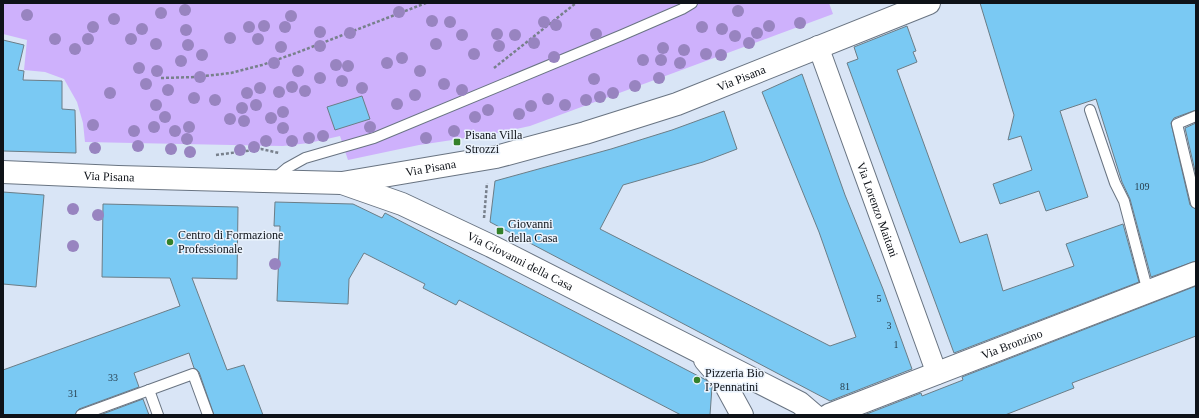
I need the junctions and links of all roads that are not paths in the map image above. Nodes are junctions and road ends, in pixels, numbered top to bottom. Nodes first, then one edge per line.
1 (692, 3) edge
2 (929, 3) edge
3 (818, 46) junction
4 (1090, 110) dead end
5 (1196, 116) edge
6 (3, 172) edge
7 (272, 181) junction
8 (342, 182) junction
9 (1196, 203) edge
10 (1196, 273) edge
11 (1148, 292) junction
12 (694, 351) junction
13 (936, 374) junction
14 (149, 390) junction
15 (92, 413) edge
16 (81, 415) edge
17 (158, 415) edge
18 (208, 415) edge
19 (742, 415) edge
20 (814, 415) edge
21 (828, 415) edge

1 - 7 lane
2 - 3 street, Via Pisana
3 - 8 street, Via Pisana
3 - 13 street, Via Lorenzo Maitani
4 - 11 lane
5 - 9 lane
6 - 7 street, Via Pisana
7 - 8 street, Via Pisana
8 - 12 street, Via Giovanni della Casa
10 - 11 street, Via Bronzino
11 - 13 street, Via Bronzino
12 - 19 street, Via Giovanni della Casa
12 - 20 street, Via Giovanni della Casa
13 - 21 street, Via Bronzino
14 - 15 lane
14 - 17 lane
14 - 18 lane
15 - 16 lane

